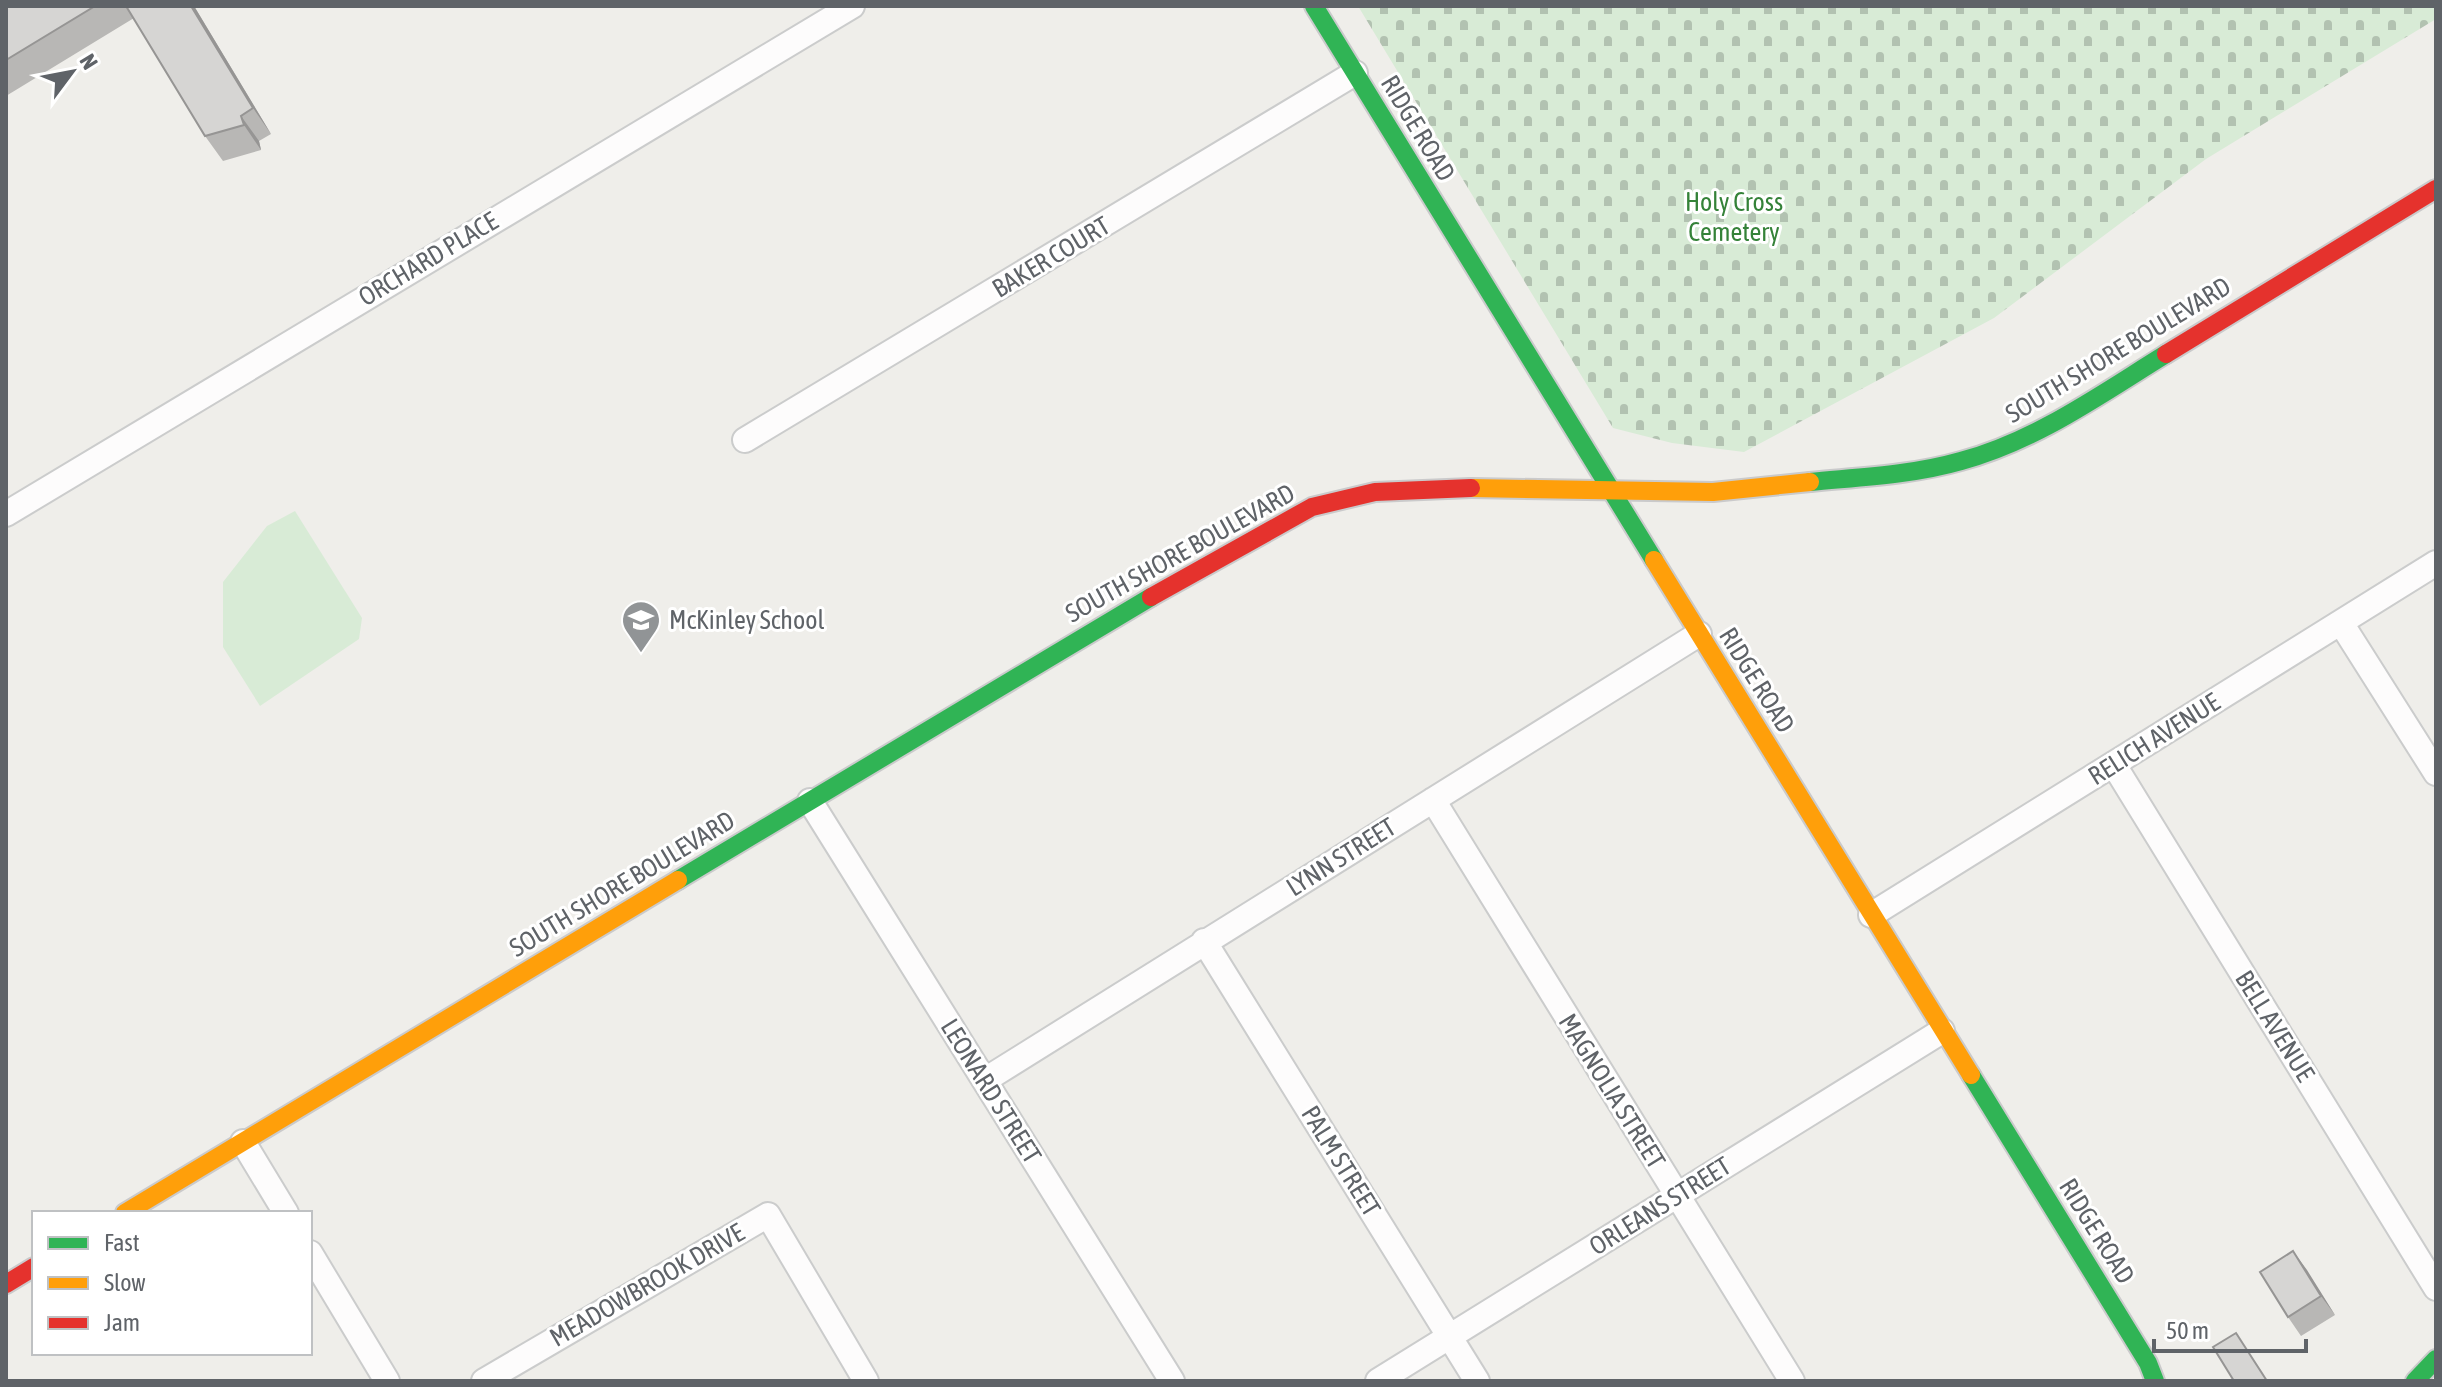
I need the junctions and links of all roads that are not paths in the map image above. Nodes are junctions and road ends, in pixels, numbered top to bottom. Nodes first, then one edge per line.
1 (852, 6) edge
2 (1314, 6) edge
3 (1355, 73) junction
4 (2436, 189) edge
5 (745, 440) dead end
6 (1610, 491) junction
7 (6, 514) edge
8 (2436, 563) edge
9 (2341, 623) junction
10 (1699, 634) junction
11 (2114, 765) junction
12 (2436, 773) edge
13 (1433, 800) junction
14 (810, 801) junction
15 (1871, 915) junction
16 (1204, 941) junction
17 (1942, 1031) junction
18 (985, 1080) junction
19 (243, 1142) junction
20 (1677, 1195) junction
21 (128, 1211) edge
22 (285, 1211) edge
23 (312, 1256) edge
24 (32, 1268) edge
25 (6, 1284) edge
26 (2436, 1288) edge
27 (1449, 1336) junction
28 (2436, 1359) edge
29 (387, 1381) edge
30 (484, 1381) edge
31 (866, 1381) edge
32 (1172, 1381) edge
33 (1378, 1381) edge
34 (1477, 1381) edge
35 (1792, 1381) edge
36 (2155, 1381) edge
37 (2415, 1381) edge

1 - 7 street, ORCHARD PLACE
2 - 3 street, RIDGE ROAD
3 - 5 street, BAKER COURT
3 - 6 street, RIDGE ROAD
4 - 6 street, SOUTH SHORE BOULEVARD
6 - 10 street, RIDGE ROAD
6 - 14 street, SOUTH SHORE BOULEVARD
8 - 9 street, RELICH AVENUE
9 - 11 street, RELICH AVENUE
9 - 12 street
10 - 13 street, LYNN STREET
10 - 15 street, RIDGE ROAD
11 - 15 street, RELICH AVENUE
11 - 26 street, BELL AVENUE
13 - 16 street, LYNN STREET
13 - 20 street, MAGNOLIA STREET
14 - 18 street, LEONARD STREET
14 - 19 street, SOUTH SHORE BOULEVARD
15 - 17 street, RIDGE ROAD
16 - 18 street, LYNN STREET
16 - 27 street, PALM STREET
17 - 20 street, ORLEANS STREET
17 - 36 street, RIDGE ROAD
18 - 32 street, LEONARD STREET
19 - 21 street, SOUTH SHORE BOULEVARD
19 - 22 street
20 - 27 street, ORLEANS STREET
20 - 35 street, MAGNOLIA STREET
23 - 29 street
24 - 25 street
27 - 33 street, ORLEANS STREET
27 - 34 street, PALM STREET
28 - 37 street
30 - 31 street, MEADOWBROOK DRIVE

